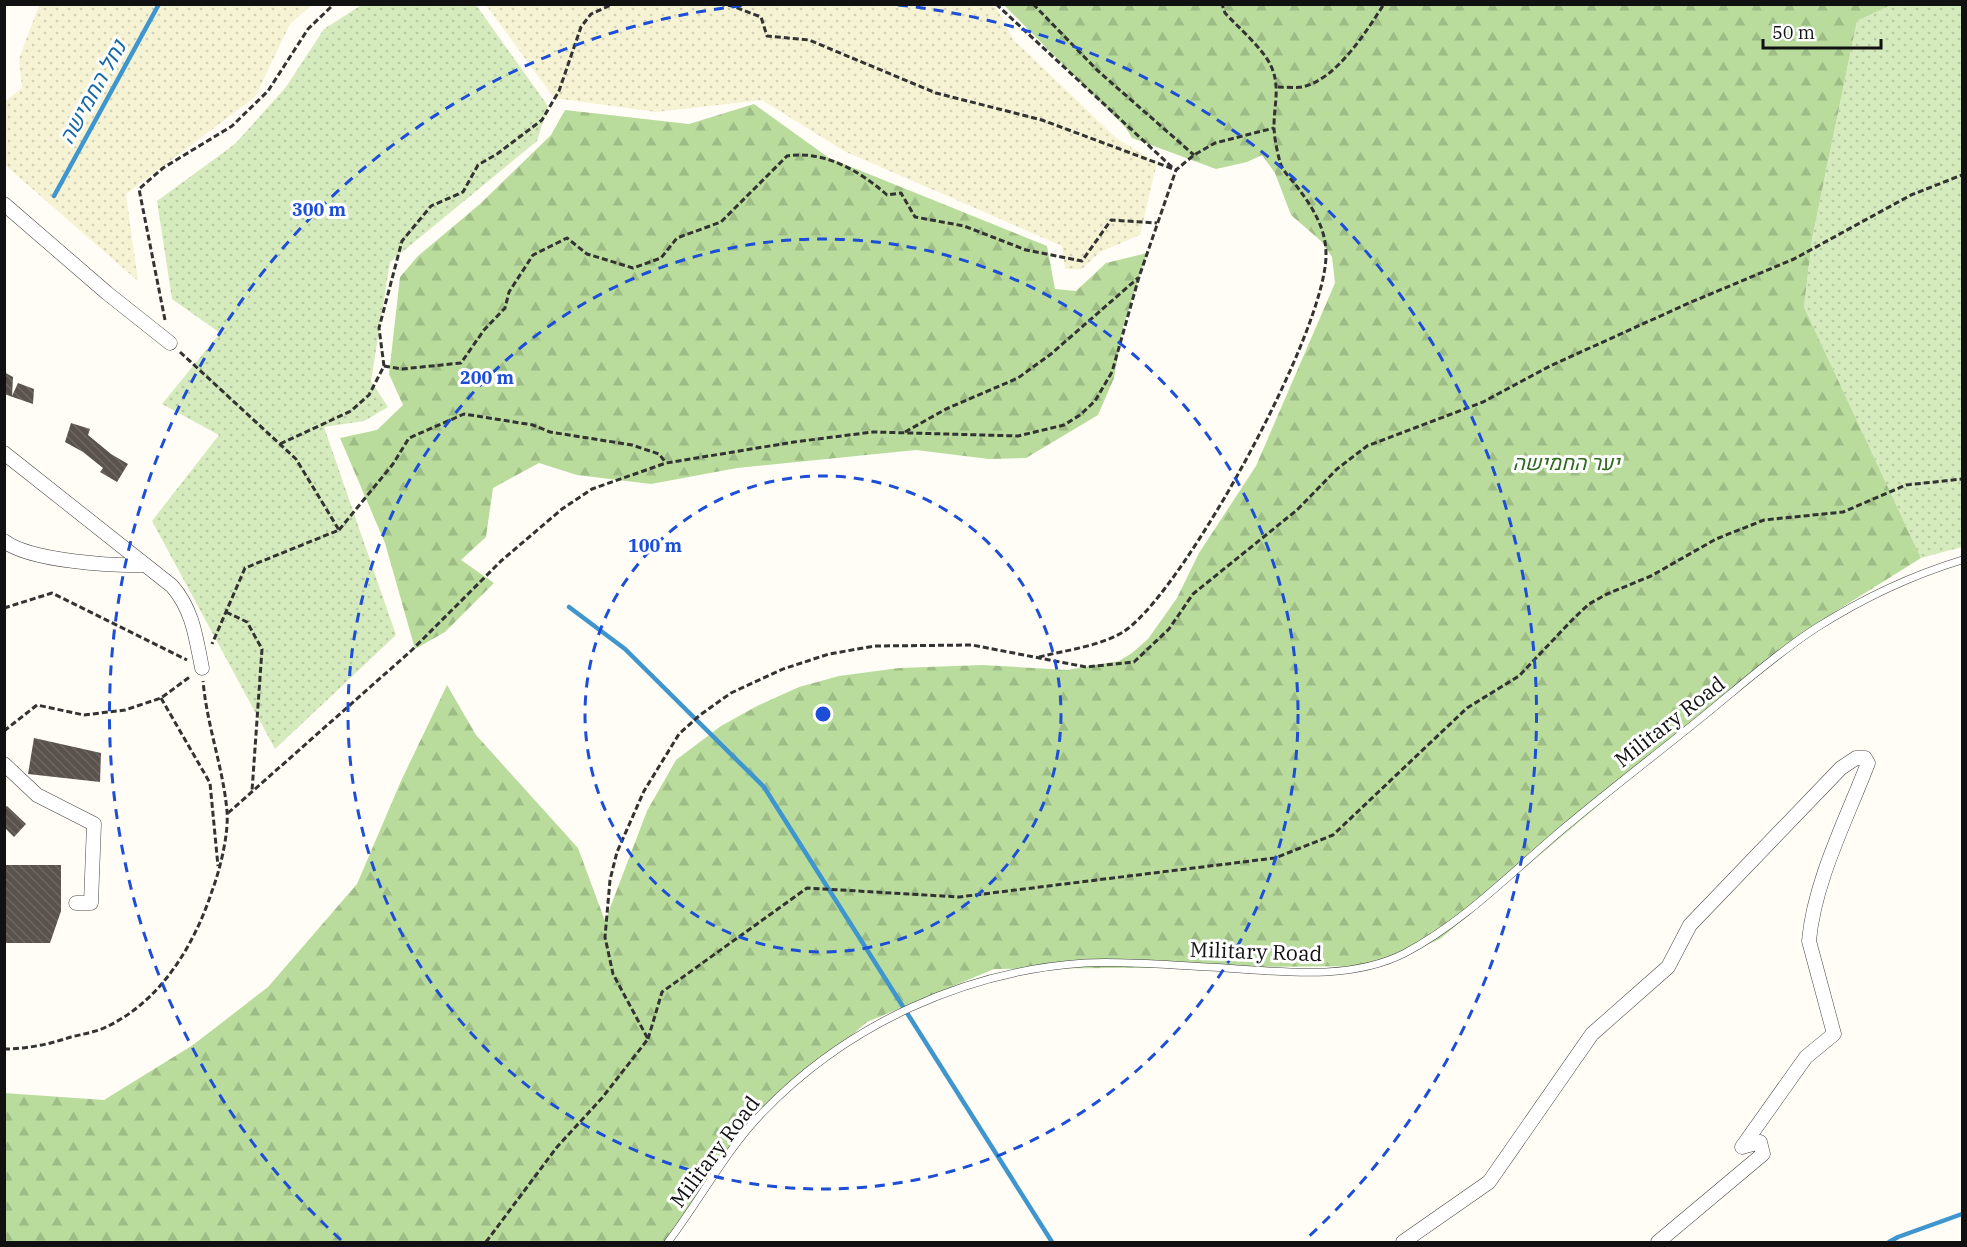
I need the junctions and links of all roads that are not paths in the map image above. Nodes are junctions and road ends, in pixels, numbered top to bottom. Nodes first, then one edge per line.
1 (4, 204) edge
2 (170, 343) road end
3 (4, 453) edge
4 (4, 541) edge
5 (1962, 560) edge
6 (145, 565) junction
7 (202, 668) road end
8 (4, 764) edge
9 (76, 903) dead end
10 (668, 1242) edge
11 (1403, 1242) edge
12 (1658, 1242) edge

1 - 2 street
3 - 6 street
4 - 6 street
5 - 10 lane, Military Road
6 - 7 street
8 - 9 street
11 - 12 street

